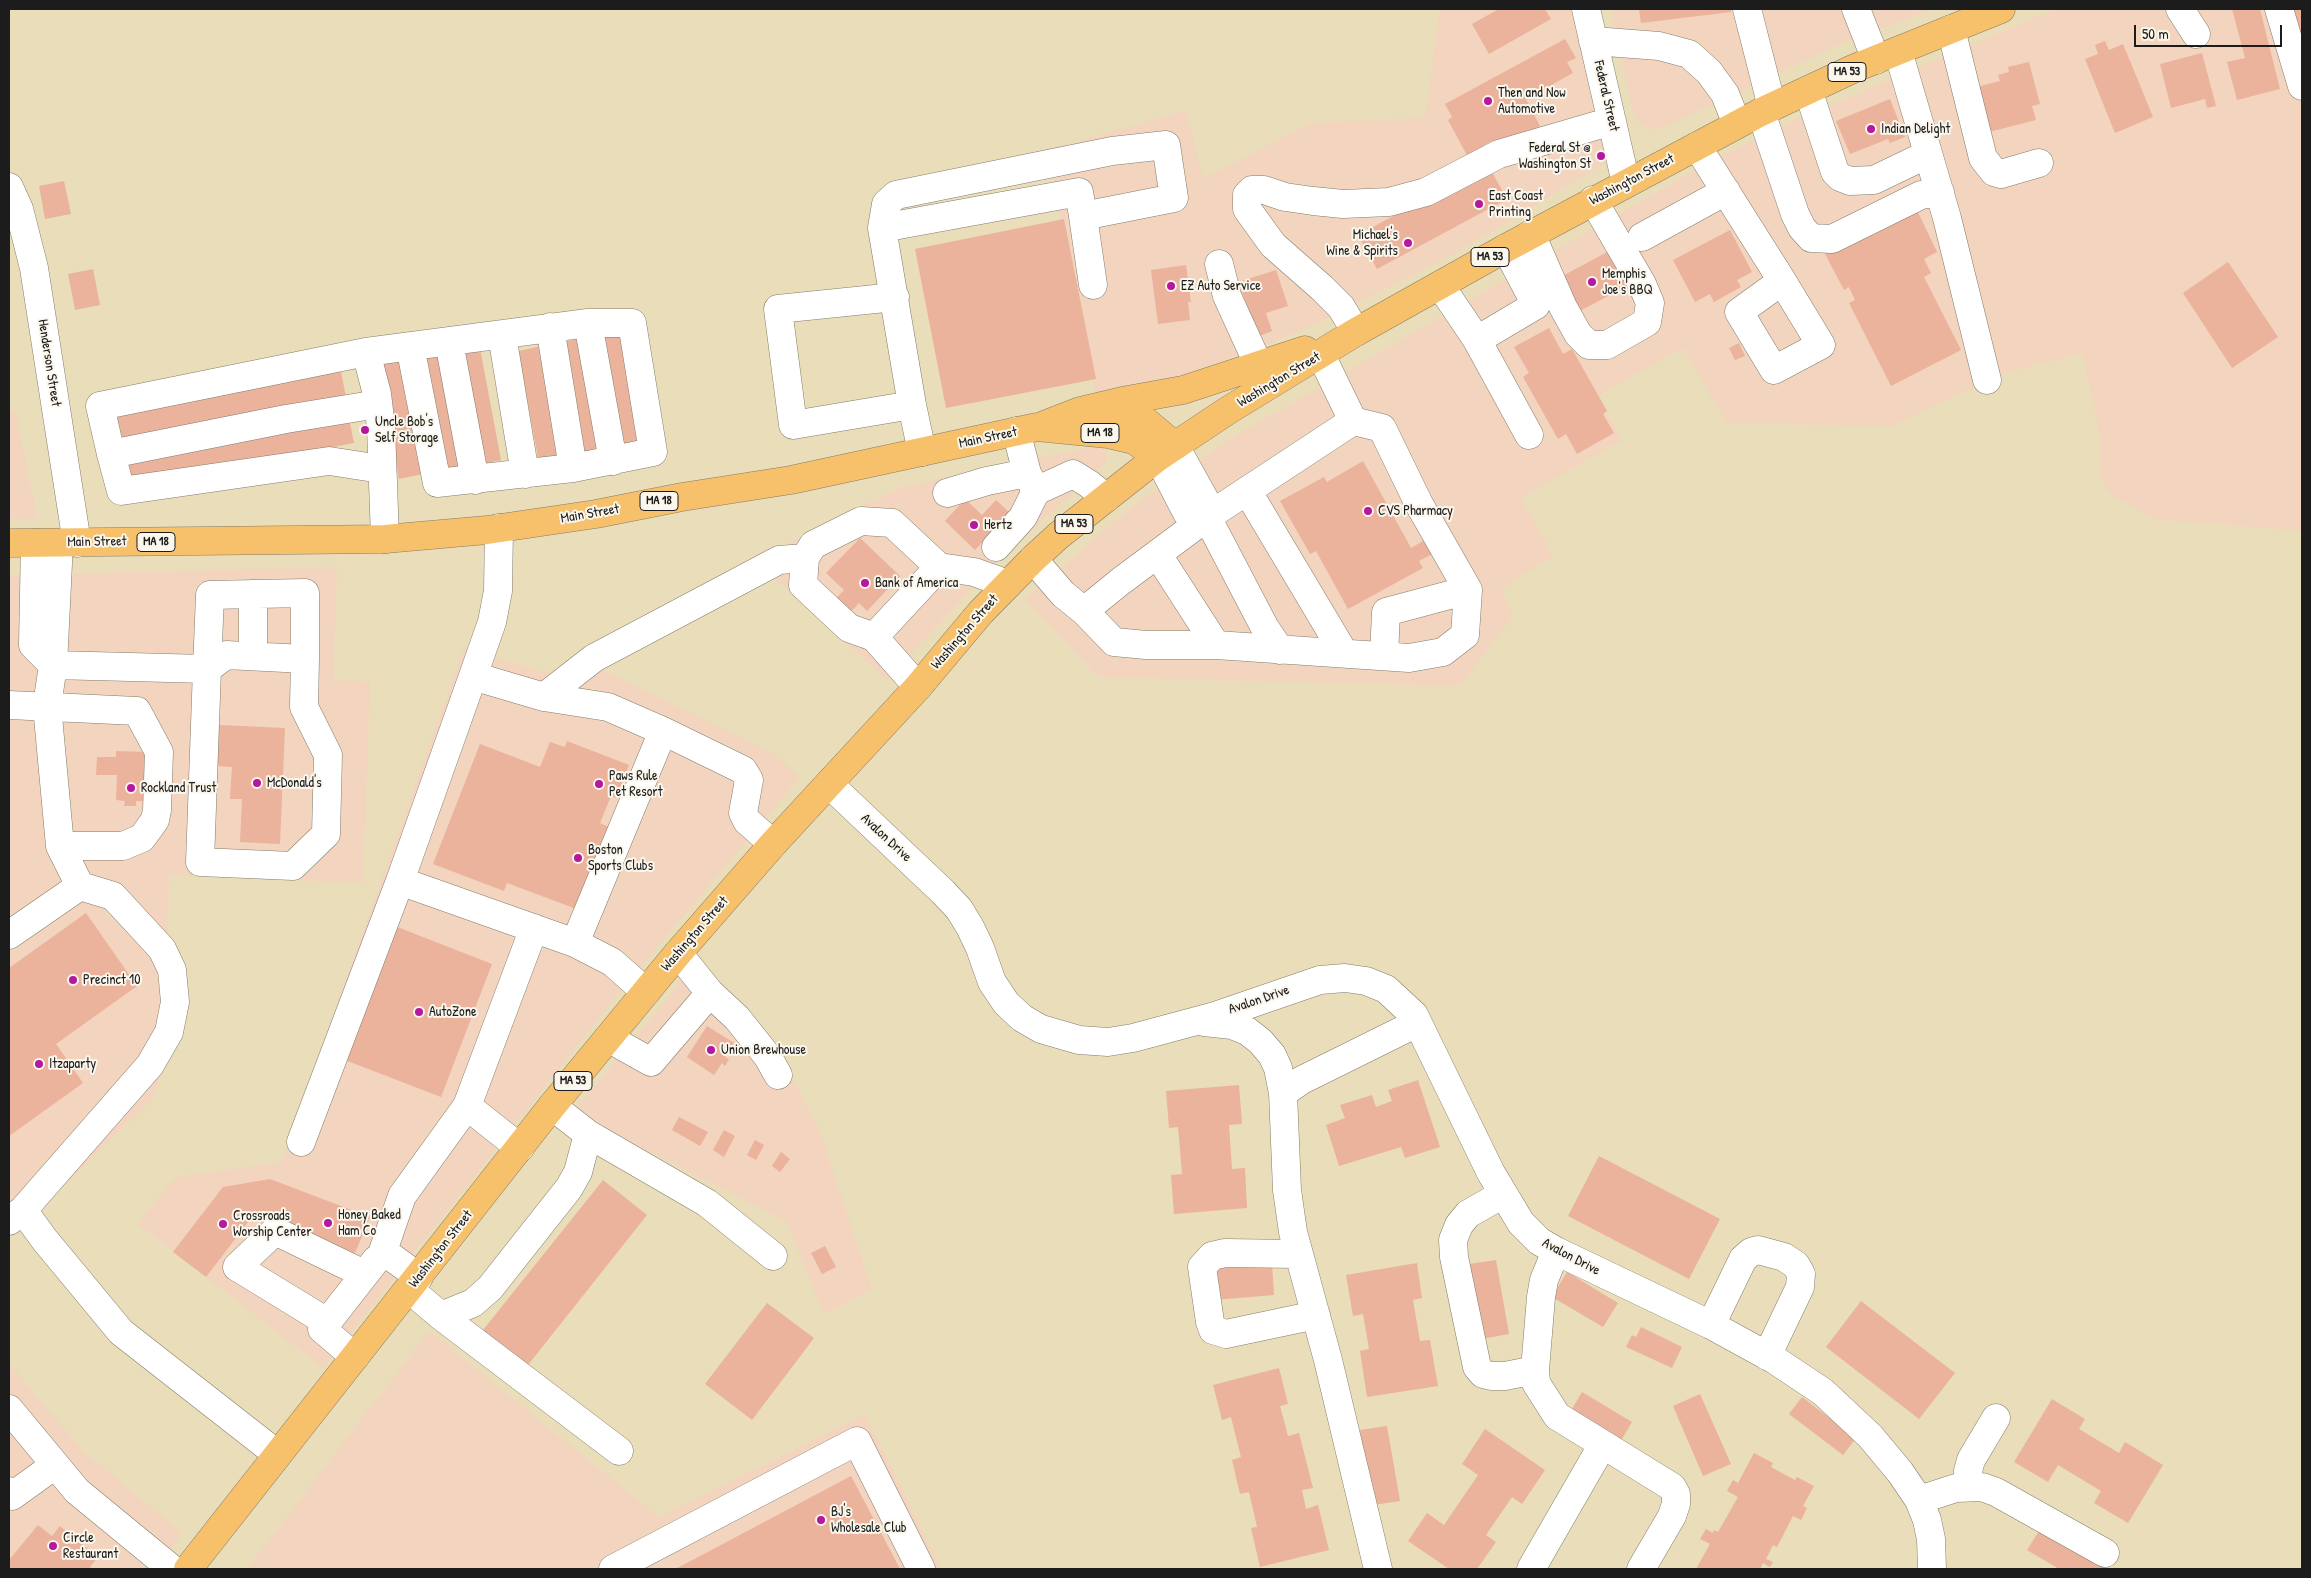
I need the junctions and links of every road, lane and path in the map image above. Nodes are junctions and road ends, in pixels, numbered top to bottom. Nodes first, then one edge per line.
1 (1586, 9) edge
2 (1747, 9) edge
3 (1856, 9) edge
4 (2001, 9) edge
5 (2180, 9) edge
6 (2279, 9) edge
7 (1962, 20) edge
8 (2196, 34) dead end
9 (1593, 41) junction
10 (1887, 55) junction
11 (2302, 86) edge
12 (1808, 90) junction
13 (1756, 115) junction
14 (1612, 121) junction
15 (1697, 146) junction
16 (1928, 154) junction
17 (2039, 163) dead end
18 (1626, 183) junction
19 (9, 187) edge
20 (1726, 191) junction
21 (1940, 192) junction
22 (1593, 200) junction
23 (1081, 204) junction
24 (882, 228) junction
25 (1531, 234) junction
26 (1642, 237) dead end
27 (1506, 248) junction
28 (1219, 264) dead end
29 (1782, 281) dead end
30 (1093, 285) dead end
31 (1440, 285) junction
32 (895, 297) junction
33 (588, 322) junction
34 (550, 327) junction
35 (1356, 332) junction
36 (502, 335) junction
37 (1478, 340) junction
38 (449, 342) junction
39 (410, 346) junction
40 (366, 352) junction
41 (1321, 355) junction
42 (1259, 366) junction
43 (1987, 380) dead end
44 (378, 404) junction
45 (912, 405) junction
46 (1100, 406) junction
47 (1353, 421) junction
48 (1026, 429) junction
49 (1529, 435) dead end
50 (1166, 451) junction
51 (922, 452) junction
52 (111, 454) junction
53 (614, 461) junction
54 (573, 468) junction
55 (381, 469) junction
56 (525, 474) junction
57 (474, 480) junction
58 (1031, 482) junction
59 (1248, 492) junction
60 (947, 493) dead end
61 (1106, 498) junction
62 (1207, 518) junction
63 (499, 528) junction
64 (385, 540) junction
65 (9, 543) edge
66 (57, 543) junction
67 (996, 547) dead end
68 (1158, 555) junction
69 (805, 558) junction
70 (1033, 559) junction
71 (939, 566) junction
72 (1008, 584) junction
73 (1468, 590) junction
74 (253, 594) junction
75 (1084, 612) junction
76 (874, 637) junction
77 (1216, 645) junction
78 (1280, 650) junction
79 (1344, 653) junction
80 (253, 656) junction
81 (1384, 656) junction
82 (304, 659) junction
83 (52, 665) junction
84 (207, 669) junction
85 (473, 676) junction
86 (918, 687) junction
87 (544, 697) junction
88 (9, 705) edge
89 (47, 706) junction
90 (663, 731) junction
91 (829, 784) junction
92 (773, 844) junction
93 (60, 846) junction
94 (400, 881) junction
95 (80, 886) junction
96 (534, 928) junction
97 (9, 935) edge
98 (575, 943) junction
99 (678, 953) junction
100 (646, 992) junction
101 (710, 993) junction
102 (1414, 1015) junction
103 (1195, 1021) junction
104 (608, 1038) junction
105 (778, 1075) dead end
106 (1283, 1093) junction
107 (467, 1106) junction
108 (552, 1106) junction
109 (588, 1134) junction
110 (300, 1142) dead end
111 (520, 1148) junction
112 (1502, 1194) junction
113 (16, 1216) edge
114 (383, 1251) junction
115 (1556, 1251) junction
116 (1298, 1254) junction
117 (773, 1256) dead end
118 (364, 1274) junction
119 (414, 1283) junction
120 (1316, 1315) junction
121 (440, 1316) junction
122 (328, 1322) junction
123 (1711, 1325) junction
124 (1767, 1356) junction
125 (355, 1357) junction
126 (1535, 1370) junction
127 (9, 1409) edge
128 (1996, 1418) dead end
129 (1600, 1444) junction
130 (619, 1451) dead end
131 (277, 1454) junction
132 (56, 1465) junction
133 (1969, 1486) junction
134 (9, 1491) edge
135 (1919, 1500) junction
136 (2105, 1553) dead end
137 (172, 1569) edge
138 (188, 1569) edge
139 (613, 1569) edge
140 (920, 1569) edge
141 (1378, 1569) edge
142 (1531, 1569) edge
143 (1640, 1569) edge
144 (1932, 1569) edge

1 - 9 street, Federal Street
2 - 13 street
3 - 10 street
4 - 7 main road, Washington Street / MA 53
5 - 8 street
6 - 11 street
7 - 10 main road, Washington Street / MA 53
7 - 17 street
9 - 13 street
9 - 14 street, Federal Street
10 - 12 main road, Washington Street / MA 53
10 - 16 street
12 - 13 main road, Washington Street / MA 53
12 - 16 street
13 - 15 main road, Washington Street / MA 53
13 - 21 street
14 - 18 street, Federal Street
14 - 35 street
15 - 18 main road, Washington Street / MA 53
15 - 20 street
16 - 21 street
18 - 22 main road, Washington Street / MA 53
19 - 66 street, Henderson Street
20 - 26 street
20 - 29 street
21 - 43 street
22 - 25 main road, Washington Street / MA 53
22 - 25 street
23 - 24 street
23 - 24 street
23 - 30 street
24 - 32 street
25 - 27 main road, Washington Street / MA 53
27 - 31 main road, Washington Street / MA 53
27 - 37 street
28 - 42 street
31 - 35 main road, Washington Street / MA 53
31 - 37 street
32 - 45 street
32 - 45 street
33 - 34 street
33 - 53 street
33 - 53 street
34 - 36 street
34 - 54 street
35 - 41 main road, Washington Street / MA 53
35 - 42 main road
36 - 38 street
36 - 56 street
37 - 49 street
38 - 39 street
38 - 57 street
39 - 40 street
39 - 57 street
40 - 44 street
40 - 52 street
41 - 47 street
41 - 50 main road, Washington Street / MA 53
42 - 46 main road
44 - 52 street
44 - 55 street
45 - 51 street
46 - 48 main road, MA 18
46 - 50 main road, MA 18
47 - 59 street
47 - 73 street
48 - 50 main road, Main Street / MA 18
48 - 51 main road, Main Street / MA 18
48 - 58 street
50 - 61 main road, Washington Street / MA 53
50 - 62 street
51 - 63 main road, Main Street / MA 18
52 - 55 street
53 - 54 street
54 - 56 street
55 - 64 street
56 - 57 street
58 - 60 street
58 - 61 street
58 - 67 street
59 - 62 street
59 - 79 street
61 - 70 main road, Washington Street / MA 53
62 - 68 street
62 - 78 street
63 - 64 main road, Main Street / MA 18
63 - 85 street
64 - 66 main road, Main Street / MA 18
65 - 66 main road, Main Street / MA 18
66 - 83 street, Henderson Street
68 - 75 street
68 - 77 street
69 - 71 street
69 - 76 street
69 - 87 street
70 - 72 main road, Washington Street / MA 53
70 - 75 street
71 - 72 street
71 - 76 street
72 - 86 main road, Washington Street / MA 53
73 - 81 street
73 - 81 street
74 - 80 street
74 - 82 street
74 - 84 street
75 - 77 street
76 - 86 street
77 - 78 street
78 - 79 street
79 - 81 street
80 - 82 street
80 - 84 street
82 - 84 street
83 - 84 street
83 - 89 street
85 - 87 street
85 - 94 street
86 - 91 main road, Washington Street / MA 53
87 - 90 street
88 - 89 street
89 - 93 street
89 - 93 street
90 - 92 street
90 - 98 street
91 - 92 main road, Washington Street / MA 53
91 - 103 street, Avalon Drive
92 - 99 main road, Washington Street / MA 53
93 - 95 street
94 - 96 street
94 - 110 street
95 - 97 street
95 - 113 street
96 - 98 street
96 - 107 street
98 - 100 street
99 - 100 main road, Washington Street / MA 53
99 - 101 street
100 - 104 main road, Washington Street / MA 53
101 - 104 street
101 - 105 street
102 - 103 street, Avalon Drive
102 - 106 street
102 - 112 street, Avalon Drive
103 - 106 street, Avalon Drive
104 - 108 main road, Washington Street / MA 53
106 - 116 street, Avalon Drive
107 - 111 street
107 - 114 street
108 - 109 street
108 - 111 main road, Washington Street / MA 53
109 - 117 street
109 - 121 street
111 - 119 main road, Washington Street / MA 53
112 - 115 street, Avalon Drive
112 - 126 street
113 - 131 street
114 - 118 street
114 - 119 street
115 - 123 street, Avalon Drive
115 - 126 street
116 - 120 street, Avalon Drive
116 - 120 street
118 - 122 street
118 - 122 street
119 - 121 street
119 - 125 main road, Washington Street / MA 53
120 - 141 street, Avalon Drive
121 - 130 street
122 - 125 street
123 - 124 street, Avalon Drive
123 - 124 street
124 - 135 street, Avalon Drive
125 - 131 main road, Washington Street / MA 53
126 - 129 street
127 - 132 street
128 - 133 street
129 - 142 street
129 - 143 street
131 - 138 main road, Washington Street / MA 53
132 - 134 street
132 - 137 street
133 - 135 street
133 - 136 street
135 - 144 street, Avalon Drive
139 - 140 street

